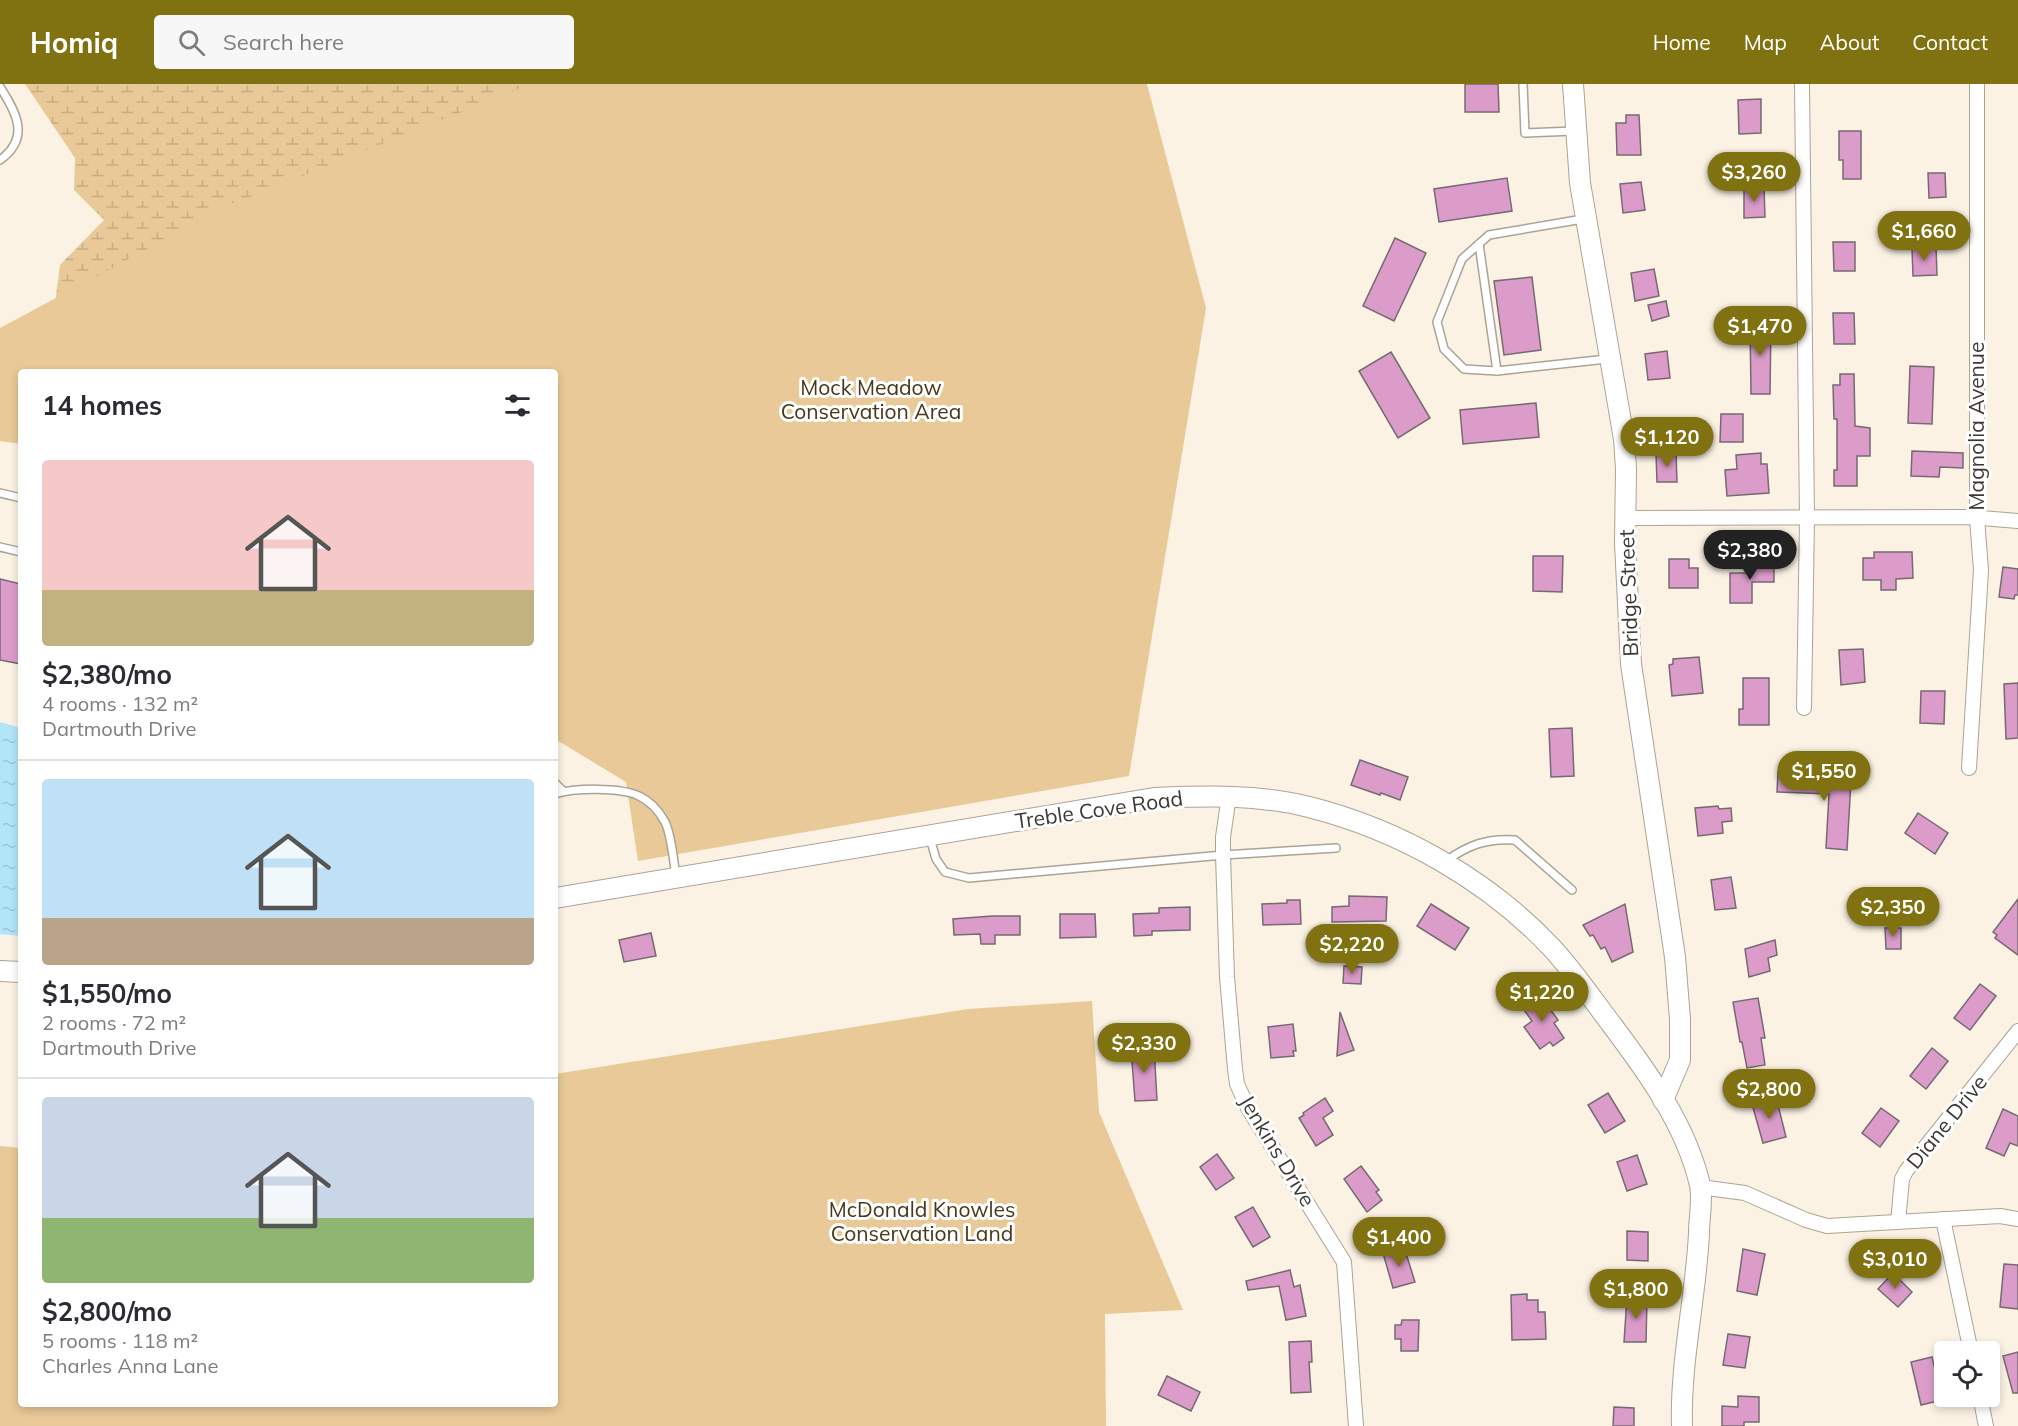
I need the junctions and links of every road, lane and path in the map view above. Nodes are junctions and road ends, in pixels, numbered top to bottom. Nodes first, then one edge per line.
1 (1523, 84) edge
2 (1574, 84) edge
3 (1802, 84) edge
4 (1977, 84) edge
5 (0, 87) edge
6 (1577, 131) junction
7 (0, 160) edge
8 (1586, 218) junction
9 (1479, 244) junction
10 (1609, 359) junction
11 (1497, 371) junction
12 (0, 493) edge
13 (18, 497) edge
14 (1626, 518) junction
15 (1807, 518) junction
16 (1977, 518) junction
17 (2018, 521) edge
18 (0, 547) edge
19 (18, 551) edge
20 (1804, 708) dead end
21 (1969, 768) dead end
22 (559, 793) edge
23 (1229, 796) junction
24 (929, 836) junction
25 (1336, 848) dead end
26 (1223, 855) junction
27 (1444, 862) junction
28 (676, 877) junction
29 (1572, 890) dead end
30 (558, 897) edge
31 (0, 971) edge
32 (18, 972) edge
33 (2018, 1031) edge
34 (1663, 1100) junction
35 (1700, 1187) junction
36 (1943, 1219) junction
37 (2018, 1219) edge
38 (1898, 1222) junction
39 (1969, 1341) edge
40 (1982, 1407) edge
41 (1356, 1426) edge
42 (1682, 1426) edge
43 (1986, 1426) edge

1 - 6 lane
2 - 6 main road, Bridge Street
3 - 15 street
4 - 16 street, Magnolia Avenue
5 - 7 lane
6 - 8 main road, Bridge Street
8 - 9 lane
8 - 10 main road, Bridge Street
9 - 11 lane
9 - 11 lane
10 - 11 lane
10 - 14 main road, Bridge Street
12 - 13 lane
14 - 15 street
14 - 34 main road, Bridge Street
15 - 16 street
15 - 20 street
16 - 17 street
16 - 21 street, Magnolia Avenue
18 - 19 lane
22 - 28 lane
23 - 24 main road, Treble Cove Road
23 - 26 street, Jenkins Drive
23 - 27 main road, Treble Cove Road
24 - 26 lane
24 - 28 main road, Treble Cove Road
25 - 26 lane
26 - 41 street, Jenkins Drive
27 - 29 lane
27 - 34 main road, Treble Cove Road
28 - 30 main road, Treble Cove Road
31 - 32 main road
33 - 38 street, Diane Drive
34 - 35 main road, Treble Cove Road
35 - 38 street
35 - 42 main road, Treble Cove Road
36 - 37 street
36 - 38 street
36 - 39 street
40 - 43 street

